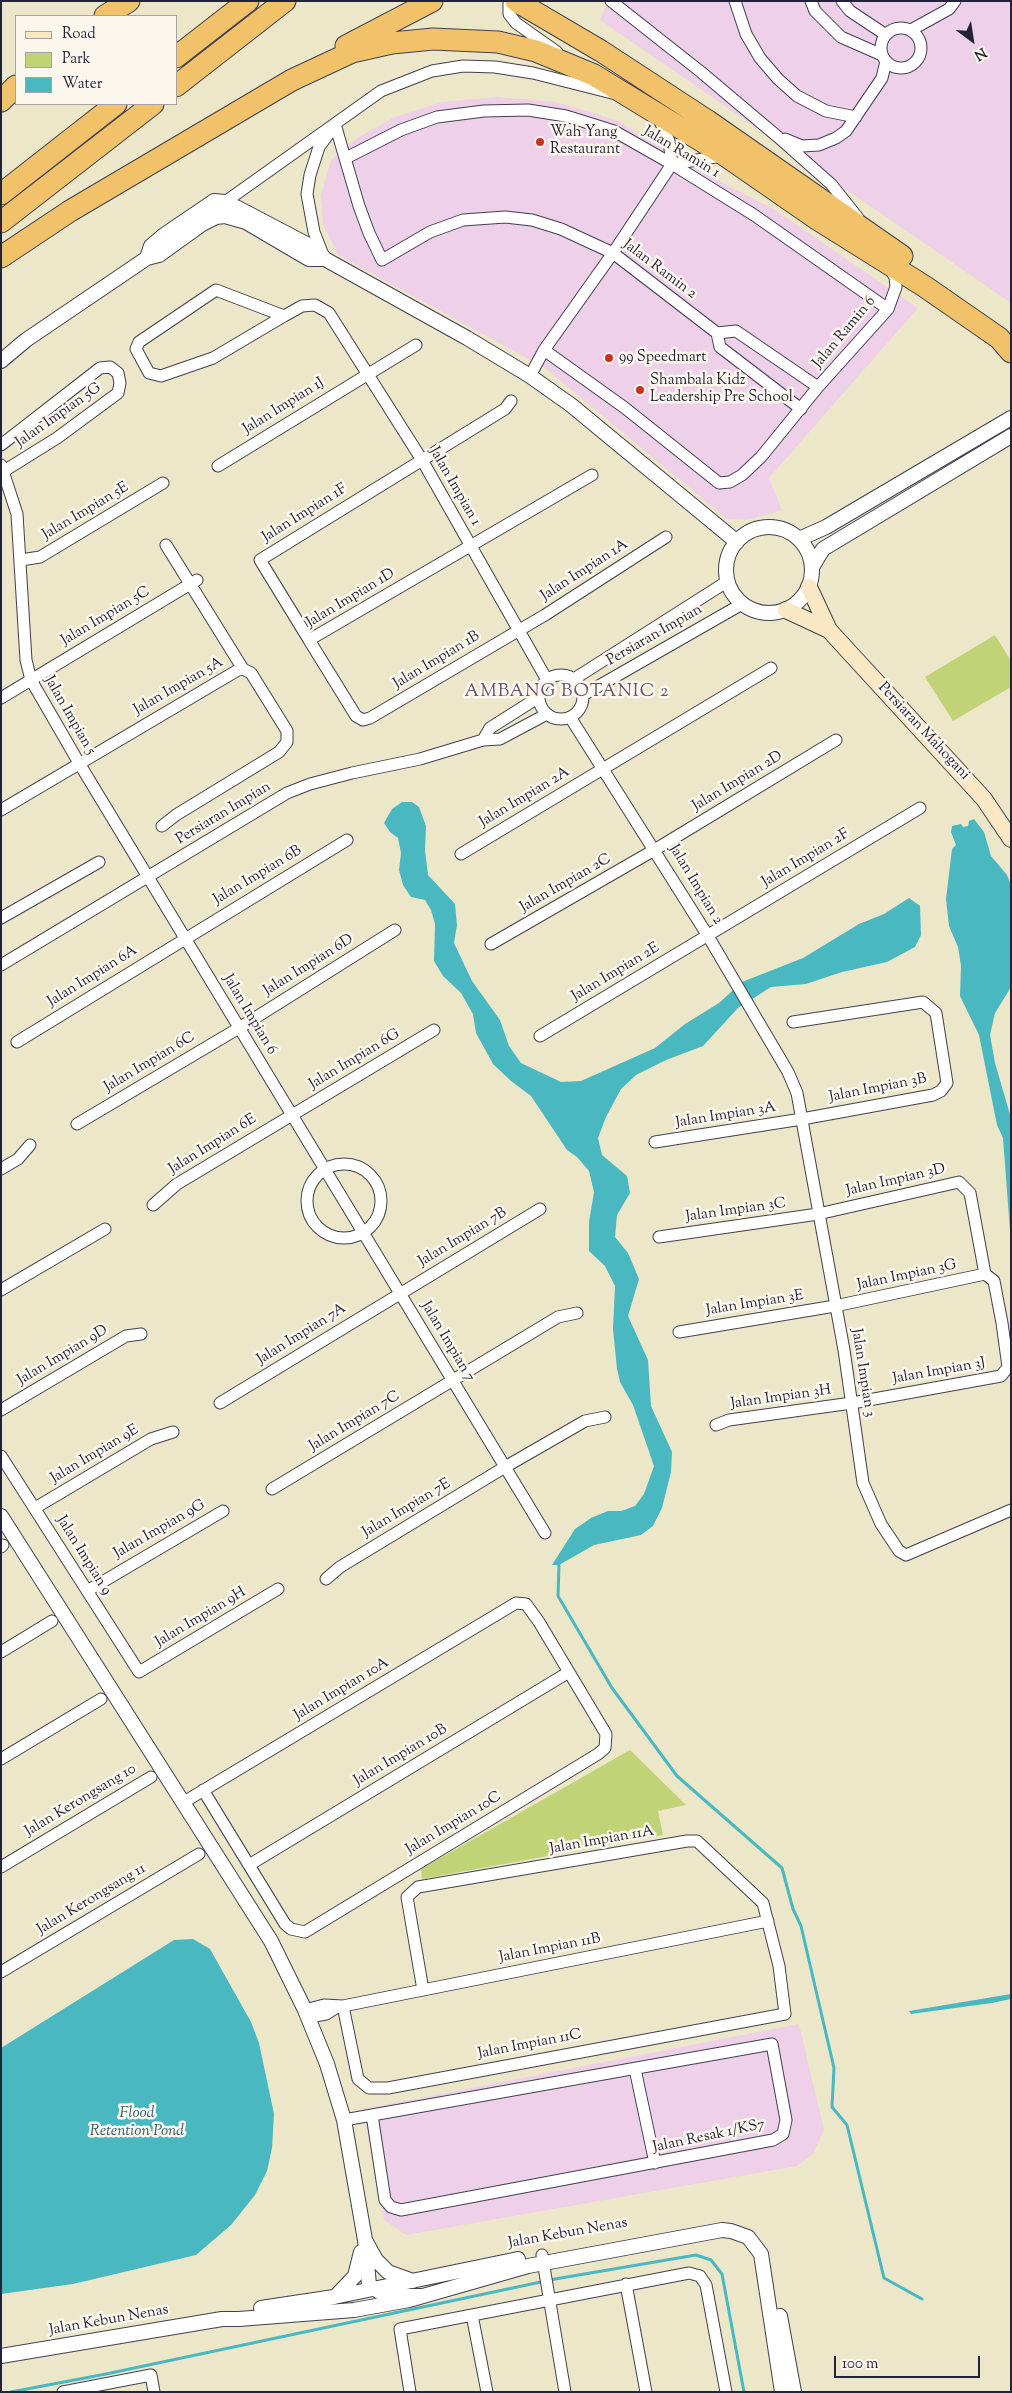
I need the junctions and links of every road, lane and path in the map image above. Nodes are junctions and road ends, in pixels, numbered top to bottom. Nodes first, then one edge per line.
1 (129, 1) edge
2 (286, 1) edge
3 (432, 1) edge
4 (509, 1) edge
5 (516, 1) edge
6 (611, 1) edge
7 (736, 1) edge
8 (811, 1) edge
9 (842, 1) edge
10 (955, 1) edge
11 (242, 5) edge
12 (106, 15) edge
13 (910, 30) junction
14 (886, 35) junction
15 (178, 55) edge
16 (884, 58) junction
17 (578, 68) junction
18 (292, 80) junction
19 (178, 84) edge
20 (15, 87) edge
21 (626, 96) junction
22 (1, 101) edge
23 (115, 105) edge
24 (152, 105) edge
25 (657, 115) junction
26 (856, 117) junction
27 (335, 124) junction
28 (778, 137) junction
29 (726, 156) junction
30 (346, 158) junction
31 (672, 164) junction
32 (1, 194) edge
33 (225, 202) junction
34 (1, 222) edge
35 (202, 224) junction
36 (870, 233) junction
37 (613, 253) junction
38 (1, 257) edge
39 (147, 258) junction
40 (325, 259) junction
41 (885, 261) junction
42 (888, 309) junction
43 (284, 316) junction
44 (717, 333) junction
45 (1011, 336) edge
46 (416, 345) dead end
47 (544, 350) junction
48 (1011, 352) edge
49 (1, 361) edge
50 (367, 374) junction
51 (530, 376) junction
52 (818, 387) junction
53 (511, 401) dead end
54 (801, 410) junction
55 (1011, 418) edge
56 (1011, 436) edge
57 (1, 445) edge
58 (422, 460) junction
59 (218, 466) dead end
60 (3, 468) edge
61 (592, 475) dead end
62 (163, 483) dead end
63 (666, 537) dead end
64 (799, 539) junction
65 (738, 542) junction
66 (166, 545) dead end
67 (471, 546) junction
68 (21, 560) junction
69 (812, 568) junction
70 (728, 581) junction
71 (194, 582) junction
72 (809, 587) junction
73 (742, 604) junction
74 (786, 610) junction
75 (660, 624) junction
76 (520, 630) junction
77 (829, 630) junction
78 (309, 640) junction
79 (632, 640) junction
80 (672, 643) junction
81 (644, 659) junction
82 (771, 668) dead end
83 (243, 669) junction
84 (574, 679) junction
85 (31, 680) junction
86 (547, 680) junction
87 (583, 695) junction
88 (539, 697) junction
89 (1, 698) edge
90 (547, 714) junction
91 (570, 717) junction
92 (370, 718) joint
93 (483, 740) junction
94 (836, 740) dead end
95 (78, 763) junction
96 (604, 768) junction
97 (920, 808) dead end
98 (1, 810) edge
99 (162, 826) dead end
100 (1011, 839) edge
101 (347, 840) dead end
102 (656, 849) junction
103 (461, 854) dead end
104 (98, 862) dead end
105 (148, 877) junction
106 (1, 918) edge
107 (395, 930) dead end
108 (708, 936) junction
109 (186, 938) junction
110 (491, 944) dead end
111 (1, 965) edge
112 (793, 1022) dead end
113 (239, 1028) junction
114 (434, 1030) dead end
115 (540, 1036) dead end
116 (17, 1042) dead end
117 (788, 1072) joint
118 (291, 1115) junction
119 (802, 1119) junction
120 (77, 1124) dead end
121 (655, 1142) dead end
122 (30, 1145) dead end
123 (1, 1169) edge
124 (325, 1169) junction
125 (153, 1205) dead end
126 (540, 1209) dead end
127 (818, 1214) junction
128 (105, 1229) dead end
129 (364, 1232) junction
130 (659, 1237) dead end
131 (985, 1274) junction
132 (1, 1290) edge
133 (400, 1292) junction
134 (835, 1306) junction
135 (577, 1313) dead end
136 (679, 1332) dead end
137 (141, 1334) dead end
138 (453, 1380) junction
139 (220, 1403) dead end
140 (852, 1403) junction
141 (1, 1410) edge
142 (604, 1417) dead end
143 (716, 1425) dead end
144 (173, 1432) dead end
145 (1, 1456) edge
146 (505, 1467) junction
147 (272, 1489) dead end
148 (35, 1508) junction
149 (1011, 1510) edge
150 (223, 1511) dead end
151 (1, 1516) edge
152 (545, 1532) dead end
153 (326, 1580) dead end
154 (278, 1589) dead end
155 (87, 1591) junction
156 (52, 1621) dead end
157 (1, 1652) edge
158 (139, 1672) joint
159 (569, 1672) junction
160 (101, 1699) dead end
161 (1, 1759) edge
162 (151, 1777) dead end
163 (203, 1790) junction
164 (184, 1802) junction
165 (199, 1854) dead end
166 (249, 1865) junction
167 (1, 1867) edge
168 (768, 1922) junction
169 (1, 1972) edge
170 (423, 1990) junction
171 (340, 2006) junction
172 (307, 2013) junction
173 (785, 2014) joint
174 (635, 2069) junction
175 (372, 2115) junction
176 (344, 2120) junction
177 (655, 2164) junction
178 (365, 2240) junction
179 (542, 2259) junction
180 (559, 2260) junction
181 (528, 2266) junction
182 (412, 2281) junction
183 (546, 2282) junction
184 (626, 2284) junction
185 (374, 2289) junction
186 (423, 2296) junction
187 (334, 2297) junction
188 (548, 2300) junction
189 (318, 2312) junction
190 (472, 2315) junction
191 (222, 2318) junction
192 (782, 2350) junction
193 (1, 2356) edge
194 (63, 2392) edge
195 (154, 2392) edge
196 (410, 2392) edge
197 (487, 2392) edge
198 (565, 2392) edge
199 (646, 2392) edge
200 (726, 2392) edge
201 (782, 2392) edge
202 (794, 2392) edge

1 - 12 highway
2 - 19 highway
3 - 18 highway
4 - 17 street
5 - 36 highway
6 - 28 street
7 - 26 street
8 - 16 street
9 - 14 street
10 - 13 street
11 - 15 highway
13 - 14 street
13 - 16 street
14 - 16 street
16 - 26 street
17 - 18 highway
17 - 21 highway
18 - 38 highway
20 - 22 highway
21 - 25 highway
21 - 27 street
23 - 32 highway
24 - 34 highway
25 - 29 highway
25 - 31 street
26 - 28 street
27 - 30 street
27 - 33 street
27 - 40 street
28 - 36 street
29 - 31 street
29 - 41 highway
30 - 31 street, Jalan Ramin 1
30 - 37 street, Jalan Ramin 2
31 - 37 street
31 - 42 street, Jalan Ramin 1
33 - 35 street
33 - 39 street
33 - 40 street
35 - 39 street
35 - 40 street
36 - 45 highway
37 - 44 street, Jalan Ramin 2
37 - 47 street
39 - 49 street
40 - 51 street
41 - 42 street, Jalan Ramin 6
41 - 48 highway
42 - 52 street, Jalan Ramin 6
43 - 43 street
43 - 50 street, Jalan Impian 1
44 - 52 street
44 - 54 street, Jalan Ramin 2
46 - 50 street, Jalan Impian 1J
47 - 51 street
47 - 54 street, Jalan Ramin 6
50 - 58 street, Jalan Impian 1
50 - 59 street, Jalan Impian 1J
51 - 65 street
52 - 54 street, Jalan Ramin 6
53 - 58 street
55 - 64 street
56 - 69 street
57 - 60 street, Jalan Impian 5G
58 - 67 street, Jalan Impian 1
58 - 78 street, Jalan Impian 1F
60 - 68 street, Jalan Impian 5
61 - 67 street, Jalan Impian 1D
62 - 68 street, Jalan Impian 5E
63 - 76 street, Jalan Impian 1A
64 - 65 street
64 - 69 street
65 - 70 street
66 - 71 street
67 - 76 street, Jalan Impian 1
67 - 78 street, Jalan Impian 1D
68 - 85 street, Jalan Impian 5
69 - 72 street
70 - 73 street
70 - 75 street, Persiaran Impian
71 - 83 street
71 - 85 street, Jalan Impian 5C
72 - 74 street
72 - 77 main road
73 - 74 street
73 - 80 street, Persiaran Impian
74 - 77 main road
75 - 79 street, Persiaran Impian
75 - 80 street
76 - 86 street, Jalan Impian 1
76 - 92 street, Jalan Impian 1B
77 - 100 main road, Persiaran Mahogani
78 - 92 street, Jalan Impian 1D
79 - 81 street
79 - 84 street, Persiaran Impian
80 - 81 street, Persiaran Impian
81 - 87 street, Persiaran Impian
82 - 96 street, Jalan Impian 2A
83 - 95 street, Jalan Impian 5A
83 - 99 street, Jalan Impian 5A
84 - 86 street
84 - 87 street
85 - 89 street, Jalan Impian 5C
85 - 95 street, Jalan Impian 5
86 - 88 street
87 - 91 street
88 - 90 street
88 - 93 street, Persiaran Impian
90 - 91 street
90 - 93 street, Persiaran Impian
91 - 96 street, Jalan Impian 2
93 - 105 street, Persiaran Impian
94 - 102 street, Jalan Impian 2D
95 - 98 street, Jalan Impian 5A
95 - 105 street, Jalan Impian 5
96 - 102 street, Jalan Impian 2
96 - 103 street, Jalan Impian 2A
97 - 108 street, Jalan Impian 2F
101 - 109 street, Jalan Impian 6B
102 - 108 street, Jalan Impian 2
102 - 110 street, Jalan Impian 2C
104 - 106 street
105 - 109 street, Jalan Impian 6
105 - 111 street, Persiaran Impian
107 - 113 street, Jalan Impian 6D
108 - 115 street, Jalan Impian 2E
108 - 117 street, Jalan Impian 2
109 - 113 street, Jalan Impian 6
109 - 116 street, Jalan Impian 6A
112 - 119 street, Jalan Impian 3B
113 - 118 street, Jalan Impian 6
113 - 120 street, Jalan Impian 6C
114 - 118 street, Jalan Impian 6G
117 - 119 street, Jalan Impian 3
118 - 124 street, Jalan Impian 6
118 - 125 street, Jalan Impian 6E
119 - 121 street, Jalan Impian 3A
119 - 127 street, Jalan Impian 3
122 - 123 street
124 - 129 street, Jalan Impian 7
124 - 129 street
124 - 129 street
126 - 133 street, Jalan Impian 7B
127 - 130 street, Jalan Impian 3C
127 - 131 street, Jalan Impian 3D
127 - 134 street, Jalan Impian 3
128 - 132 street
129 - 133 street, Jalan Impian 7
131 - 134 street, Jalan Impian 3G
131 - 140 street, Jalan Impian 3J
133 - 138 street, Jalan Impian 7
133 - 139 street, Jalan Impian 7A
134 - 136 street, Jalan Impian 3E
134 - 140 street, Jalan Impian 3
135 - 138 street, Jalan Impian 7C
137 - 141 street, Jalan Impian 9D
138 - 146 street, Jalan Impian 7
138 - 147 street, Jalan Impian 7C
140 - 143 street, Jalan Impian 3H
140 - 149 street, Jalan Impian 3
142 - 146 street, Jalan Impian 7E
144 - 148 street, Jalan Impian 9E
145 - 148 street, Jalan Impian 9
146 - 152 street, Jalan Impian 7
146 - 153 street, Jalan Impian 7E
148 - 155 street, Jalan Impian 9
150 - 155 street, Jalan Impian 9G
151 - 164 street
154 - 158 street, Jalan Impian 9H
155 - 158 street, Jalan Impian 9
156 - 157 street
159 - 163 street, Jalan Impian 10A
159 - 166 street, Jalan Impian 10B
159 - 166 street, Jalan Impian 10C
160 - 161 street
162 - 167 street, Jalan Kerongsang 10
163 - 164 street, Jalan Impian 10A
163 - 166 street
164 - 172 street
165 - 169 street, Jalan Kerongsang 11
168 - 170 street, Jalan Impian 11B
168 - 170 street, Jalan Impian 11A
168 - 173 street, Jalan Impian 11A
170 - 171 street, Jalan Impian 11B
171 - 172 street, Jalan Impian 11B
171 - 173 street, Jalan Impian 11C
172 - 176 street
174 - 175 street, Jalan Resak 1/KS7
174 - 177 street
174 - 177 street, Jalan Resak 1/KS7
175 - 176 street, Jalan Resak 1/KS7
175 - 177 street, Jalan Resak 1/KS7
176 - 178 street
178 - 182 street
178 - 185 street
178 - 187 street
179 - 180 street, Jalan Kebun Nenas
179 - 181 street, Jalan Kebun Nenas
179 - 182 street, Jalan Kebun Nenas
179 - 183 street
179 - 192 street, Jalan Kebun Nenas
180 - 183 street
180 - 192 street, Jalan Kebun Nenas
181 - 183 street
181 - 186 street, Jalan Kebun Nenas
182 - 185 street, Jalan Kebun Nenas
183 - 188 street
184 - 188 street
184 - 199 street
184 - 200 street
185 - 186 street
185 - 187 street, Jalan Kebun Nenas
185 - 189 street
186 - 189 street, Jalan Kebun Nenas
187 - 191 street, Jalan Kebun Nenas
188 - 190 street
188 - 198 street
189 - 191 street, Jalan Kebun Nenas
190 - 196 street
190 - 197 street
191 - 193 street, Jalan Kebun Nenas
192 - 201 street, Jalan Kebun Nenas
192 - 202 street, Jalan Kebun Nenas
194 - 195 street

